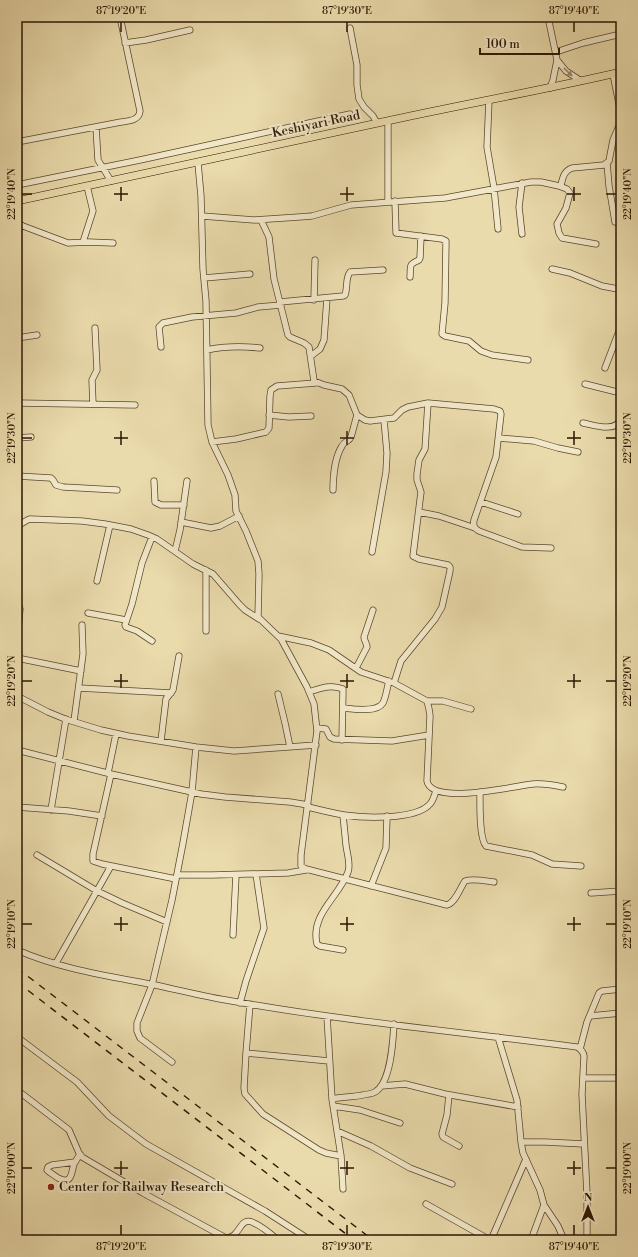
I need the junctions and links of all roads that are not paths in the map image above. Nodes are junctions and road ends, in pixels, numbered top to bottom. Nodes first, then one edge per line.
1 (120, 17) edge
2 (548, 17) edge
3 (350, 28) dead end
4 (190, 30) dead end
5 (621, 34) edge
6 (126, 43) junction
7 (556, 52) junction
8 (557, 60) junction
9 (621, 72) edge
10 (613, 74) junction
11 (581, 81) junction
12 (550, 88) junction
13 (489, 100) junction
14 (350, 114) dead end
15 (621, 114) edge
16 (388, 121) junction
17 (621, 121) edge
18 (377, 123) junction
19 (96, 127) junction
20 (17, 142) edge
21 (198, 163) junction
22 (607, 163) junction
23 (102, 167) junction
24 (111, 181) junction
25 (522, 183) junction
26 (17, 185) edge
27 (87, 186) junction
28 (559, 186) junction
29 (494, 188) junction
30 (17, 201) edge
31 (395, 201) junction
32 (388, 202) junction
33 (202, 216) junction
34 (261, 220) junction
35 (615, 222) dead end
36 (18, 224) edge
37 (498, 229) dead end
38 (522, 234) dead end
39 (421, 236) junction
40 (17, 237) edge
41 (83, 242) junction
42 (112, 243) dead end
43 (596, 244) dead end
44 (315, 260) dead end
45 (552, 269) dead end
46 (383, 270) dead end
47 (250, 274) dead end
48 (410, 277) dead end
49 (204, 278) junction
50 (621, 291) edge
51 (327, 298) junction
52 (314, 300) junction
53 (281, 304) junction
54 (206, 316) junction
55 (621, 326) edge
56 (96, 328) dead end
57 (37, 335) dead end
58 (17, 338) edge
59 (161, 346) dead end
60 (260, 348) dead end
61 (207, 350) junction
62 (311, 356) junction
63 (528, 360) dead end
64 (605, 368) dead end
65 (317, 383) junction
66 (585, 384) dead end
67 (621, 393) edge
68 (17, 403) edge
69 (428, 403) junction
70 (93, 404) junction
71 (135, 405) dead end
72 (269, 415) junction
73 (357, 415) junction
74 (311, 416) dead end
75 (621, 419) edge
76 (384, 420) junction
77 (582, 423) dead end
78 (31, 437) dead end
79 (17, 438) edge
80 (499, 438) junction
81 (212, 442) junction
82 (578, 452) dead end
83 (17, 476) edge
84 (154, 481) dead end
85 (187, 481) dead end
86 (116, 490) dead end
87 (333, 490) dead end
88 (481, 502) junction
89 (184, 505) junction
90 (419, 512) junction
91 (518, 514) dead end
92 (239, 516) junction
93 (181, 522) junction
94 (17, 525) edge
95 (110, 525) junction
96 (475, 528) junction
97 (152, 537) junction
98 (551, 548) dead end
99 (174, 551) junction
100 (372, 552) dead end
101 (206, 570) junction
102 (97, 581) dead end
103 (17, 599) edge
104 (373, 610) dead end
105 (88, 613) dead end
106 (259, 619) junction
107 (126, 620) junction
108 (82, 625) dead end
109 (206, 631) dead end
110 (278, 636) junction
111 (17, 640) edge
112 (152, 641) dead end
113 (179, 656) dead end
114 (17, 658) edge
115 (356, 668) junction
116 (81, 671) junction
117 (392, 682) junction
118 (79, 688) junction
119 (309, 692) junction
120 (171, 693) junction
121 (278, 694) dead end
122 (17, 696) edge
123 (427, 701) junction
124 (343, 708) junction
125 (471, 709) dead end
126 (66, 719) junction
127 (74, 721) junction
128 (317, 728) junction
129 (116, 734) junction
130 (429, 735) junction
131 (342, 740) junction
132 (161, 742) junction
133 (316, 745) junction
134 (196, 747) junction
135 (290, 747) junction
136 (17, 750) edge
137 (59, 761) junction
138 (110, 774) junction
139 (563, 787) dead end
140 (436, 791) junction
141 (192, 792) junction
142 (480, 792) junction
143 (308, 806) junction
144 (17, 807) edge
145 (51, 810) junction
146 (343, 815) junction
147 (102, 816) junction
148 (387, 816) junction
149 (37, 855) dead end
150 (111, 866) junction
151 (581, 866) dead end
152 (306, 869) junction
153 (256, 874) junction
154 (236, 875) junction
155 (176, 877) junction
156 (345, 879) junction
157 (494, 882) dead end
158 (371, 886) junction
159 (97, 891) junction
160 (621, 892) edge
161 (592, 893) dead end
162 (167, 922) junction
163 (234, 935) dead end
164 (17, 950) edge
165 (343, 950) dead end
166 (56, 963) junction
167 (152, 985) junction
168 (621, 989) edge
169 (240, 1003) junction
170 (250, 1004) junction
171 (621, 1013) edge
172 (327, 1016) junction
173 (590, 1016) junction
174 (394, 1024) junction
175 (17, 1037) edge
176 (498, 1037) junction
177 (580, 1049) junction
178 (246, 1053) junction
179 (329, 1061) junction
180 (172, 1062) dead end
181 (583, 1078) junction
182 (621, 1078) edge
183 (381, 1086) junction
184 (17, 1090) edge
185 (449, 1095) junction
186 (332, 1099) junction
187 (334, 1106) junction
188 (518, 1106) junction
189 (400, 1123) dead end
190 (337, 1131) junction
191 (521, 1142) junction
192 (584, 1144) junction
193 (459, 1146) dead end
194 (80, 1154) junction
195 (340, 1156) junction
196 (526, 1159) junction
197 (75, 1162) junction
198 (452, 1184) dead end
199 (344, 1189) dead end
200 (426, 1204) dead end
201 (544, 1205) junction
202 (278, 1240) edge
203 (310, 1240) edge
204 (491, 1240) edge
205 (531, 1240) edge
206 (564, 1240) edge
207 (587, 1240) edge

1 - 6 street
2 - 7 street
3 - 18 street
4 - 6 street
5 - 7 street
6 - 19 street
7 - 8 street
8 -> 11 street
8 - 12 street
9 - 10 main road, Keshiyari Road
10 - 11 main road, Keshiyari Road
10 - 15 street
11 - 12 main road, Keshiyari Road
12 - 13 main road, Keshiyari Road
13 - 16 main road, Keshiyari Road
13 - 29 street
14 - 23 street
16 - 18 main road, Keshiyari Road
16 - 32 street
17 - 22 street
18 - 21 main road, Keshiyari Road
19 - 20 street
19 - 23 street
21 - 24 main road, Keshiyari Road
21 - 33 street
22 - 28 street
22 - 35 street
23 - 24 street
23 - 26 street
24 - 27 main road, Keshiyari Road
25 - 28 street
25 - 29 street
25 - 38 street
27 - 30 main road, Keshiyari Road
27 - 41 street
28 - 43 street
29 - 31 street
29 - 37 street
31 - 32 street
31 - 39 street
32 - 34 street
33 - 34 street
33 - 49 street
34 - 53 street
36 - 40 street
36 - 41 street
39 - 48 street
39 - 63 street
41 - 42 street
44 - 52 street
45 - 50 street
46 - 51 street
47 - 49 street
49 - 54 street
51 - 52 street
51 - 62 street
52 - 53 street
53 - 54 street
53 - 62 street
54 - 59 street
54 - 61 street
55 - 64 street
56 - 70 street
57 - 58 street
60 - 61 street
61 - 81 street
62 - 65 street
65 - 72 street
65 - 73 street
66 - 67 street
68 - 70 street
69 - 76 street
69 - 80 street
69 - 90 street
70 - 71 street
72 - 74 street
72 - 81 street
73 - 76 street
73 - 87 street
75 - 77 street
76 - 100 street
78 - 79 street
80 - 82 street
80 - 88 street
81 - 92 street
83 - 86 street
84 - 89 street
85 - 89 street
88 - 91 street
88 - 96 street
89 - 93 street
90 - 96 street
90 - 117 street
92 - 93 street
92 - 106 street
93 - 99 street
94 - 95 street
95 - 97 street
95 - 102 street
96 - 98 street
97 - 99 street
97 - 107 street
99 - 101 street
101 - 106 street
101 - 109 street
103 - 111 street
104 - 115 street
105 - 107 street
106 - 110 street
107 - 112 street
108 - 116 street
110 - 115 street
110 - 119 street
113 - 120 street
114 - 116 street
115 - 117 street
116 - 118 street
117 - 123 street
117 - 124 street
118 - 120 street
118 - 127 street
119 - 124 street
119 - 128 street
120 - 132 street
121 - 135 street
122 - 126 street
123 - 125 street
123 - 130 street
124 - 131 street
126 - 127 street
126 - 137 street
127 - 129 street
128 - 131 street
128 - 133 street
129 - 132 street
129 - 138 street
130 - 131 street
130 - 140 street
132 - 134 street
133 - 135 street
133 - 143 street
134 - 135 street
134 - 141 street
136 - 137 street
137 - 138 street
137 - 145 street
138 - 141 street
138 - 147 street
139 - 142 street
140 - 142 street
140 - 148 street
141 - 143 street
141 - 155 street
142 - 151 street
143 - 146 street
143 - 152 street
144 - 145 street
145 - 147 street
146 - 148 street
146 - 156 street
147 - 150 street
148 - 158 street
149 - 159 street
150 - 155 street
150 - 159 street
152 - 153 street
152 - 156 street
153 - 154 street
153 - 169 street
154 - 155 street
154 - 163 street
155 - 162 street
156 - 158 street
156 - 165 street
157 - 158 street
159 - 162 street
159 - 166 street
160 - 161 street
162 - 167 street
164 - 166 street
166 - 167 street
167 - 169 street
167 - 180 street
168 - 173 street
169 - 170 street
170 - 172 street
170 - 178 street
171 - 173 street
172 - 174 street
172 - 179 street
173 - 177 street
174 - 176 street
174 - 183 street
175 - 203 street
176 - 177 street
176 - 188 street
177 - 181 street
178 - 179 street
178 - 195 street
179 - 186 street
181 - 182 street
181 - 192 street
183 - 185 street
183 - 186 street
184 - 194 street
185 - 188 street
185 - 193 street
186 - 187 street
187 - 189 street
187 - 190 street
188 - 191 street
190 - 195 street
190 - 198 street
191 - 192 street
191 - 196 street
192 - 207 street
194 - 197 street
194 - 202 street
195 - 199 street
196 - 201 street
196 - 204 street
197 - 197 street
200 - 204 street
201 - 205 street
201 - 206 street

